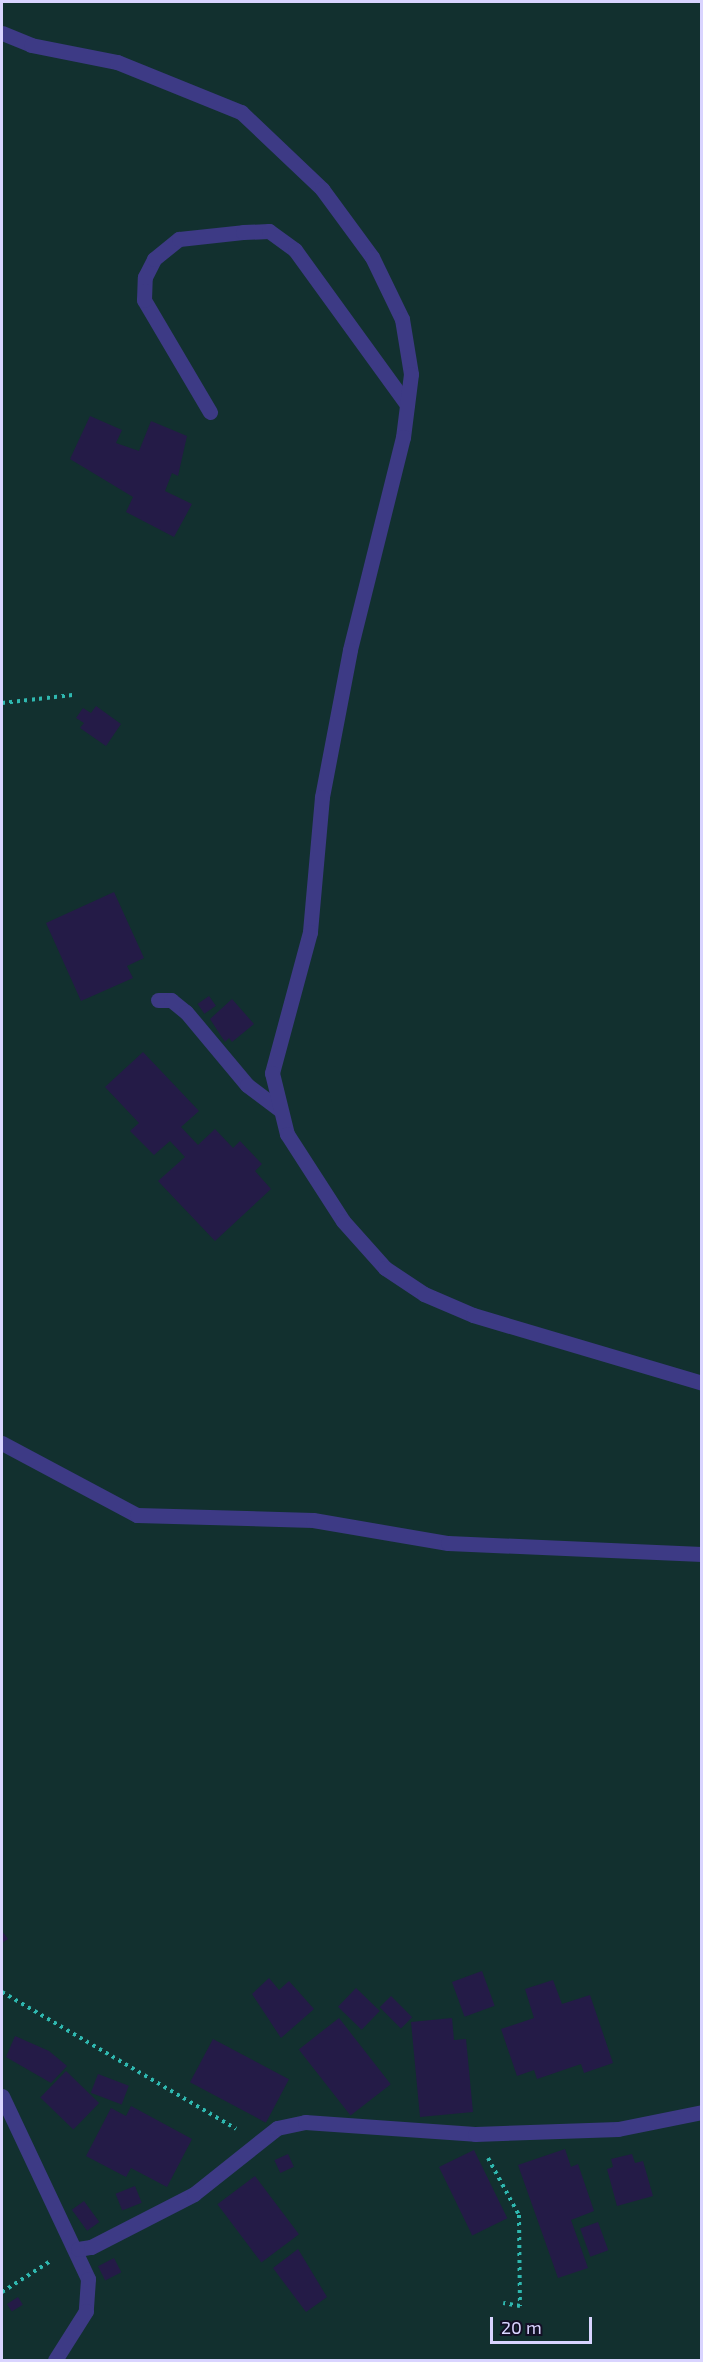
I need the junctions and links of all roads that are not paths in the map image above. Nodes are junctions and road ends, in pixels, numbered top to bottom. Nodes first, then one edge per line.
1 (2, 33) edge
2 (407, 405) junction
3 (210, 412) dead end
4 (158, 1000) dead end
5 (279, 1109) junction
6 (702, 1383) edge
7 (2, 1443) edge
8 (702, 1554) edge
9 (2, 2096) edge
10 (702, 2112) edge
11 (78, 2248) junction
12 (55, 2361) edge

1 - 2 street
2 - 3 street
2 - 5 street
4 - 5 street
5 - 6 street
7 - 8 street
9 - 11 street
10 - 11 street
11 - 12 street

